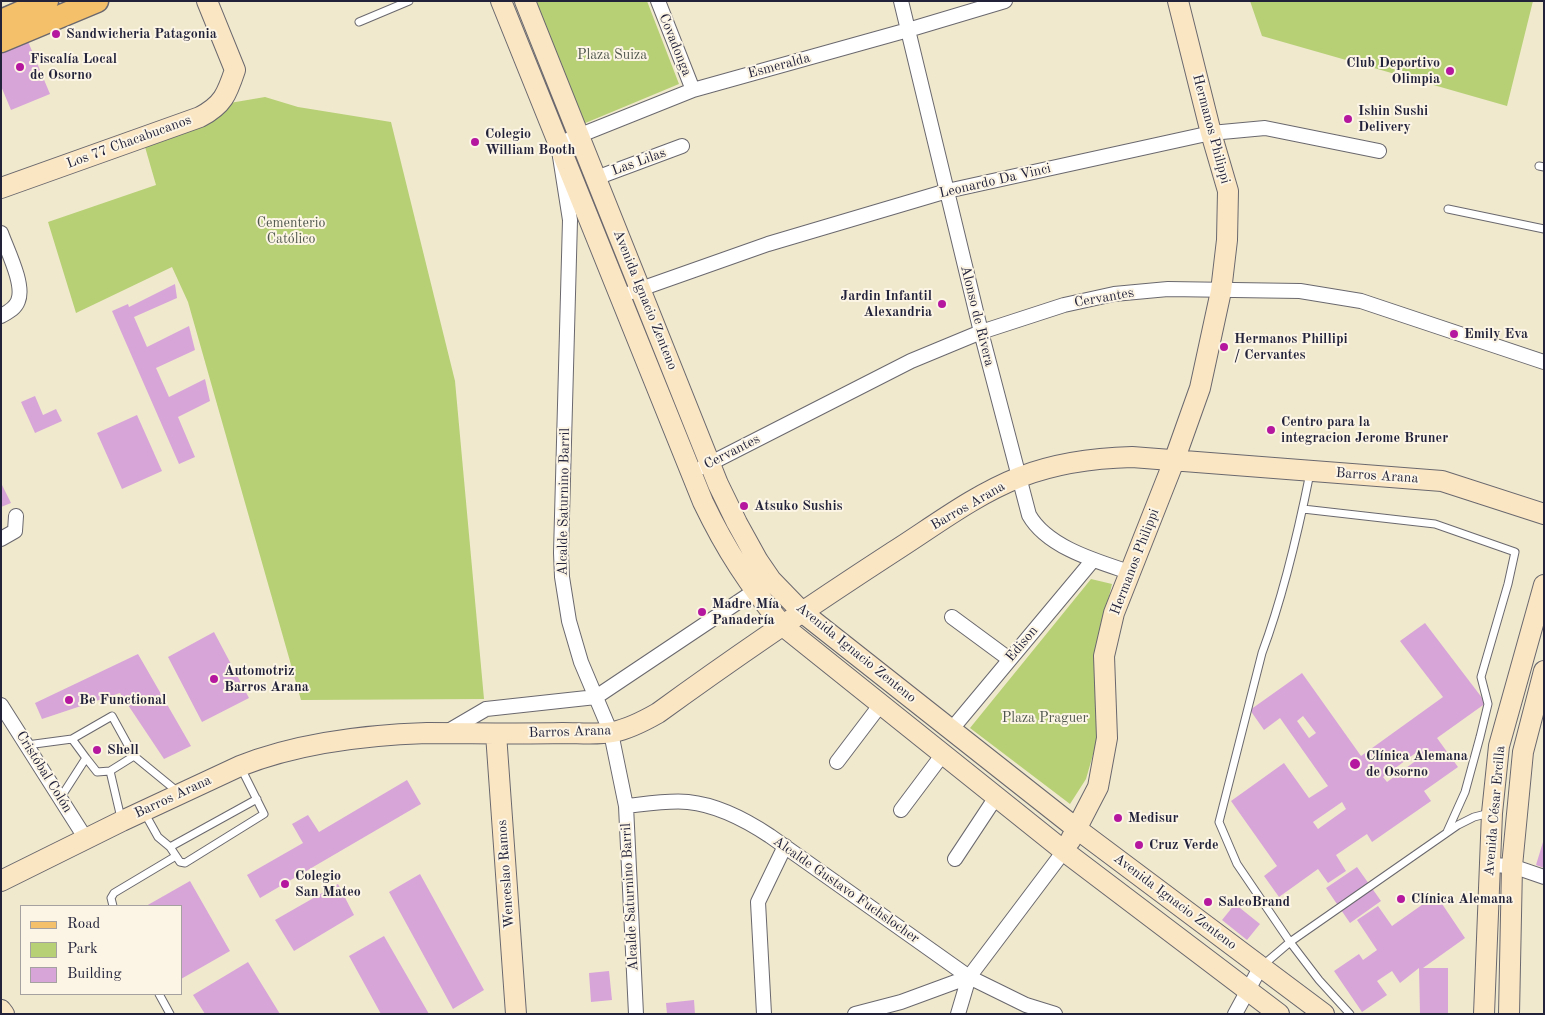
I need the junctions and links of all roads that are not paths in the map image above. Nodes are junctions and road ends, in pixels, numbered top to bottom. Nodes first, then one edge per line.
1 (47, 1) edge
2 (97, 1) edge
3 (207, 1) edge
4 (408, 1) edge
5 (500, 1) edge
6 (525, 1) edge
7 (658, 1) edge
8 (901, 1) edge
9 (1005, 1) edge
10 (1178, 1) edge
11 (1, 21) edge
12 (359, 22) dead end
13 (908, 30) junction
14 (1, 41) edge
15 (693, 90) junction
16 (1211, 133) junction
17 (579, 134) junction
18 (558, 144) junction
19 (682, 146) dead end
20 (1379, 151) dead end
21 (596, 178) junction
22 (1, 188) edge
23 (947, 191) junction
24 (1448, 209) dead end
25 (570, 220) junction
26 (590, 224) junction
27 (1544, 229) edge
28 (1, 233) edge
29 (641, 288) junction
30 (1221, 291) junction
31 (620, 296) junction
32 (1, 316) edge
33 (981, 332) junction
34 (1544, 362) edge
35 (1174, 460) junction
36 (711, 463) junction
37 (1310, 471) junction
38 (691, 472) junction
39 (1019, 478) junction
40 (1303, 509) junction
41 (1544, 514) edge
42 (16, 516) dead end
43 (1, 539) edge
44 (1093, 560) junction
45 (1129, 572) junction
46 (771, 580) junction
47 (1544, 585) edge
48 (755, 592) junction
49 (802, 612) junction
50 (952, 616) dead end
51 (783, 626) junction
52 (1009, 659) junction
53 (1544, 671) edge
54 (596, 698) junction
55 (881, 704) junction
56 (1, 706) edge
57 (952, 730) junction
58 (611, 733) junction
59 (443, 734) junction
60 (496, 734) junction
61 (72, 739) junction
62 (27, 745) junction
63 (943, 754) junction
64 (134, 756) junction
65 (86, 758) junction
66 (837, 762) dead end
67 (240, 766) junction
68 (110, 771) junction
69 (181, 794) junction
70 (996, 796) junction
71 (60, 798) junction
72 (257, 799) junction
73 (626, 806) junction
74 (902, 810) dead end
75 (143, 812) junction
76 (1492, 813) junction
77 (122, 821) junction
78 (1077, 829) junction
79 (1448, 832) junction
80 (86, 839) junction
81 (785, 846) junction
82 (170, 847) junction
83 (1064, 851) junction
84 (176, 856) junction
85 (955, 858) dead end
86 (1490, 865) junction
87 (1512, 866) junction
88 (1544, 876) edge
89 (1, 881) edge
90 (113, 905) edge
91 (1201, 922) junction
92 (1290, 942) junction
93 (1186, 944) junction
94 (1261, 966) junction
95 (969, 977) junction
96 (1248, 990) junction
97 (160, 995) edge
98 (1, 1010) edge
99 (4, 1014) edge
100 (170, 1014) edge
101 (516, 1014) edge
102 (636, 1014) edge
103 (764, 1014) edge
104 (855, 1014) edge
105 (958, 1014) edge
106 (1055, 1014) edge
107 (1235, 1014) edge
108 (1279, 1014) edge
109 (1324, 1014) edge
110 (1350, 1014) edge
111 (1484, 1014) edge
112 (1509, 1014) edge

1 - 11 main road
2 - 14 main road
3 - 22 main road, Los 77 Chacabucanos
4 - 12 lane
5 - 18 main road, Avenida Ignacio Zenteno
6 - 17 main road, Avenida Ignacio Zenteno
7 - 15 street, Covadonga
8 - 13 street, Alonso de Rivera
9 - 13 street, Esmeralda
10 - 16 main road, Hermanos Philippi
13 - 15 street, Esmeralda
13 - 23 street, Alonso de Rivera
15 - 17 street, Esmeralda
16 - 20 street, Leonardo Da Vinci
16 - 23 street, Leonardo Da Vinci
16 - 30 main road, Hermanos Philippi
17 - 18 street, Esmeralda
17 - 21 main road, Avenida Ignacio Zenteno
18 - 25 street, Alcalde Saturnino Barril
18 - 26 main road, Avenida Ignacio Zenteno
19 - 21 street, Las Lilas
21 - 29 main road, Avenida Ignacio Zenteno
23 - 29 street, Leonardo Da Vinci
23 - 33 street, Alonso de Rivera
24 - 27 lane
25 - 26 street
25 - 54 street, Alcalde Saturnino Barril
26 - 31 main road, Avenida Ignacio Zenteno
28 - 32 street
29 - 31 street, Leonardo Da Vinci
29 - 36 main road, Avenida Ignacio Zenteno
30 - 33 street, Cervantes
30 - 34 street, Cervantes
30 - 35 main road, Hermanos Philippi
31 - 38 main road, Avenida Ignacio Zenteno
33 - 36 street, Cervantes
33 - 39 street, Alonso de Rivera
35 - 37 main road, Barros Arana
35 - 39 main road, Barros Arana
35 - 45 main road, Hermanos Philippi
36 - 38 street, Cervantes
36 - 46 main road, Avenida Ignacio Zenteno
37 - 40 lane
37 - 41 main road, Barros Arana
38 - 48 main road, Avenida Ignacio Zenteno
39 - 44 street, Alonso de Rivera
39 - 49 main road, Barros Arana
40 - 79 lane
40 - 92 lane
42 - 43 street
44 - 45 street, Alonso de Rivera
44 - 52 street, Edison
45 - 78 main road, Hermanos Philippi
46 - 48 street, Barros Arana
46 - 49 main road, Avenida Ignacio Zenteno
47 - 76 main road, Avenida César Ercilla
48 - 51 main road, Avenida Ignacio Zenteno
48 - 54 street, Barros Arana
49 - 51 main road, Barros Arana
49 - 57 main road, Avenida Ignacio Zenteno
50 - 52 street
51 - 55 main road, Avenida Ignacio Zenteno
51 - 58 main road, Barros Arana
52 - 57 street, Edison
53 - 87 main road, Avenida César Ercilla
54 - 58 street, Alcalde Saturnino Barril
54 - 59 street, Barros Arana
55 - 63 main road, Avenida Ignacio Zenteno
55 - 66 street
56 - 62 street, Cristóbal Colón
57 - 78 main road, Avenida Ignacio Zenteno
58 - 60 main road, Barros Arana
58 - 73 street, Alcalde Saturnino Barril
59 - 60 main road, Barros Arana
59 - 67 main road, Barros Arana
60 - 101 main road, Wenceslao Ramos
61 - 62 lane
61 - 64 lane
61 - 65 lane
62 - 71 street, Cristóbal Colón
63 - 70 main road, Avenida Ignacio Zenteno
63 - 74 street
64 - 68 lane
64 - 69 lane
65 - 68 lane
65 - 71 lane
67 - 69 main road, Barros Arana
67 - 72 lane
68 - 77 lane
69 - 75 main road, Barros Arana
70 - 83 main road, Avenida Ignacio Zenteno
70 - 85 street
71 - 80 street, Cristóbal Colón
72 - 82 lane
72 - 84 lane
73 - 81 street, Alcalde Gustavo Fuchslocher
73 - 102 street, Alcalde Saturnino Barril
75 - 77 main road, Barros Arana
75 - 82 lane
76 - 79 lane
76 - 86 main road, Avenida César Ercilla
77 - 80 main road, Barros Arana
78 - 83 main road, Hermanos Philippi
78 - 91 main road, Avenida Ignacio Zenteno
79 - 92 lane
80 - 89 main road, Barros Arana
81 - 95 street, Alcalde Gustavo Fuchslocher
81 - 103 street
82 - 84 lane
83 - 93 main road, Avenida Ignacio Zenteno
83 - 95 street, Hermanos Philippi
84 - 90 lane
86 - 87 street
86 - 111 main road, Avenida César Ercilla
87 - 88 street
87 - 112 main road, Avenida César Ercilla
91 - 93 main road
91 - 94 main road, Avenida Ignacio Zenteno
92 - 94 lane
92 - 110 lane
93 - 96 main road, Avenida Ignacio Zenteno
94 - 96 street
94 - 109 main road, Avenida Ignacio Zenteno
95 - 104 street
95 - 105 street
95 - 106 street, Alcalde Gustavo Fuchslocher
96 - 107 street
96 - 108 main road, Avenida Ignacio Zenteno
97 - 100 lane
98 - 99 main road

